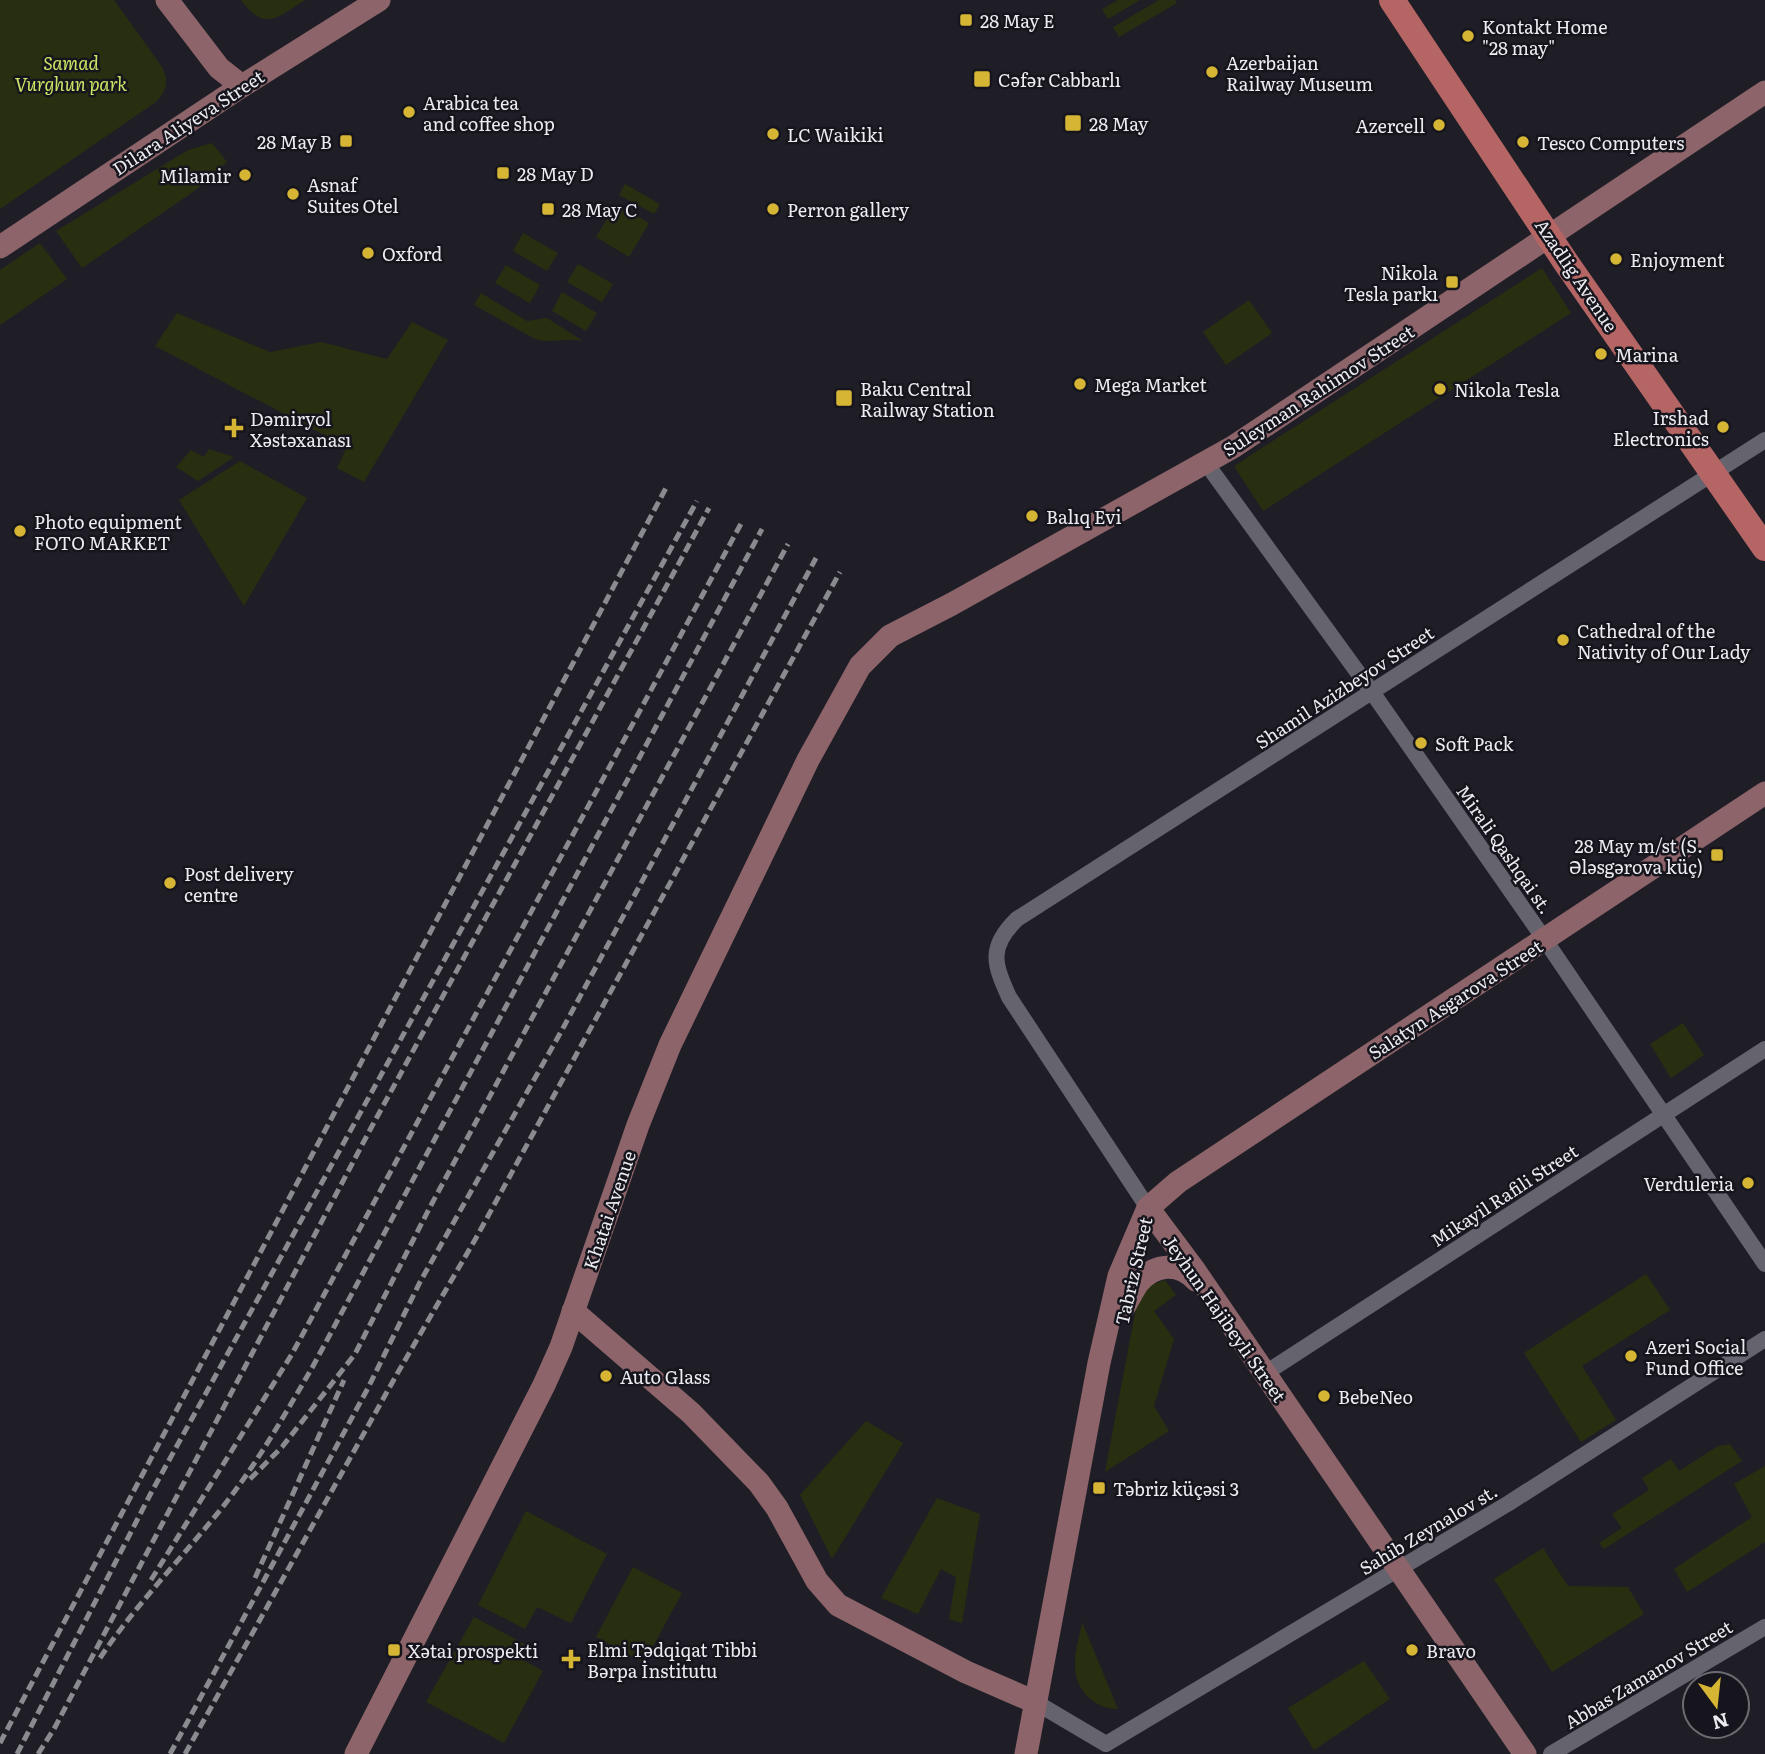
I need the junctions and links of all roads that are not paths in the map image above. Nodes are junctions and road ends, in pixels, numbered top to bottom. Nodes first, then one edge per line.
1 (167, 0) edge
2 (379, 0) edge
3 (1395, 1) edge
4 (242, 86) junction
5 (1765, 92) edge
6 (1549, 237) junction
7 (0, 247) edge
8 (1765, 440) edge
9 (1206, 463) junction
10 (1712, 473) junction
11 (1765, 548) edge
12 (860, 666) joint
13 (1372, 692) junction
14 (1765, 793) edge
15 (1545, 940) junction
16 (1009, 997) joint
17 (1765, 1049) edge
18 (1663, 1115) junction
19 (1148, 1209) junction
20 (1765, 1264) edge
21 (1211, 1297) junction
22 (1124, 1307) junction
23 (573, 1311) junction
24 (1765, 1339) edge
25 (1264, 1374) junction
26 (1399, 1568) junction
27 (1765, 1627) edge
28 (1042, 1707) junction
29 (1107, 1749) edge
30 (356, 1754) edge
31 (1026, 1754) edge
32 (1041, 1754) edge
33 (1525, 1754) edge
34 (1551, 1754) edge

1 - 4 main road
2 - 4 main road, Dilara Aliyeva Street
3 - 6 main road, Azadlig Avenue
4 - 7 main road, Dilara Aliyeva Street
5 - 6 main road, Suleyman Rahimov Street
6 - 9 main road, Suleyman Rahimov Street
6 - 10 main road, Azadlig Avenue
8 - 10 street, Shamil Azizbeyov Street
9 - 12 main road, Suleyman Rahimov Street
9 - 13 street, Mirali Qashqai st.
10 - 11 main road, Azadlig Avenue
10 - 13 street, Shamil Azizbeyov Street
12 - 23 main road, Khatai Avenue
13 - 15 street, Mirali Qashqai st.
13 - 16 street, Shamil Azizbeyov Street
14 - 15 main road, Salatyn Asgarova Street
15 - 18 street, Mirali Qashqai st.
15 - 19 main road, Salatyn Asgarova Street
16 - 19 street, Jeyhun Hajibeyli Street
17 - 18 street, Mikayil Rafili Street
18 - 20 street, Mirali Qashqai st.
18 - 25 street, Mikayil Rafili Street
19 - 21 main road, Jeyhun Hajibeyli Street
19 - 22 main road, Tabriz Street
19 - 28 main road, Tabriz Street
21 - 22 main road
21 - 25 main road, Jeyhun Hajibeyli Street
22 - 28 main road, Tabriz Street
23 - 28 main road
23 - 30 main road, Khatai Avenue
24 - 26 street, Sahib Zeynalov st.
25 - 26 main road, Jeyhun Hajibeyli Street
26 - 29 street, Sahib Zeynalov st.
26 - 33 main road, Jeyhun Hajibeyli Street
27 - 34 street, Abbas Zamanov Street
28 - 29 street
28 - 31 main road, Tabriz Street
28 - 32 main road, Tabriz Street

